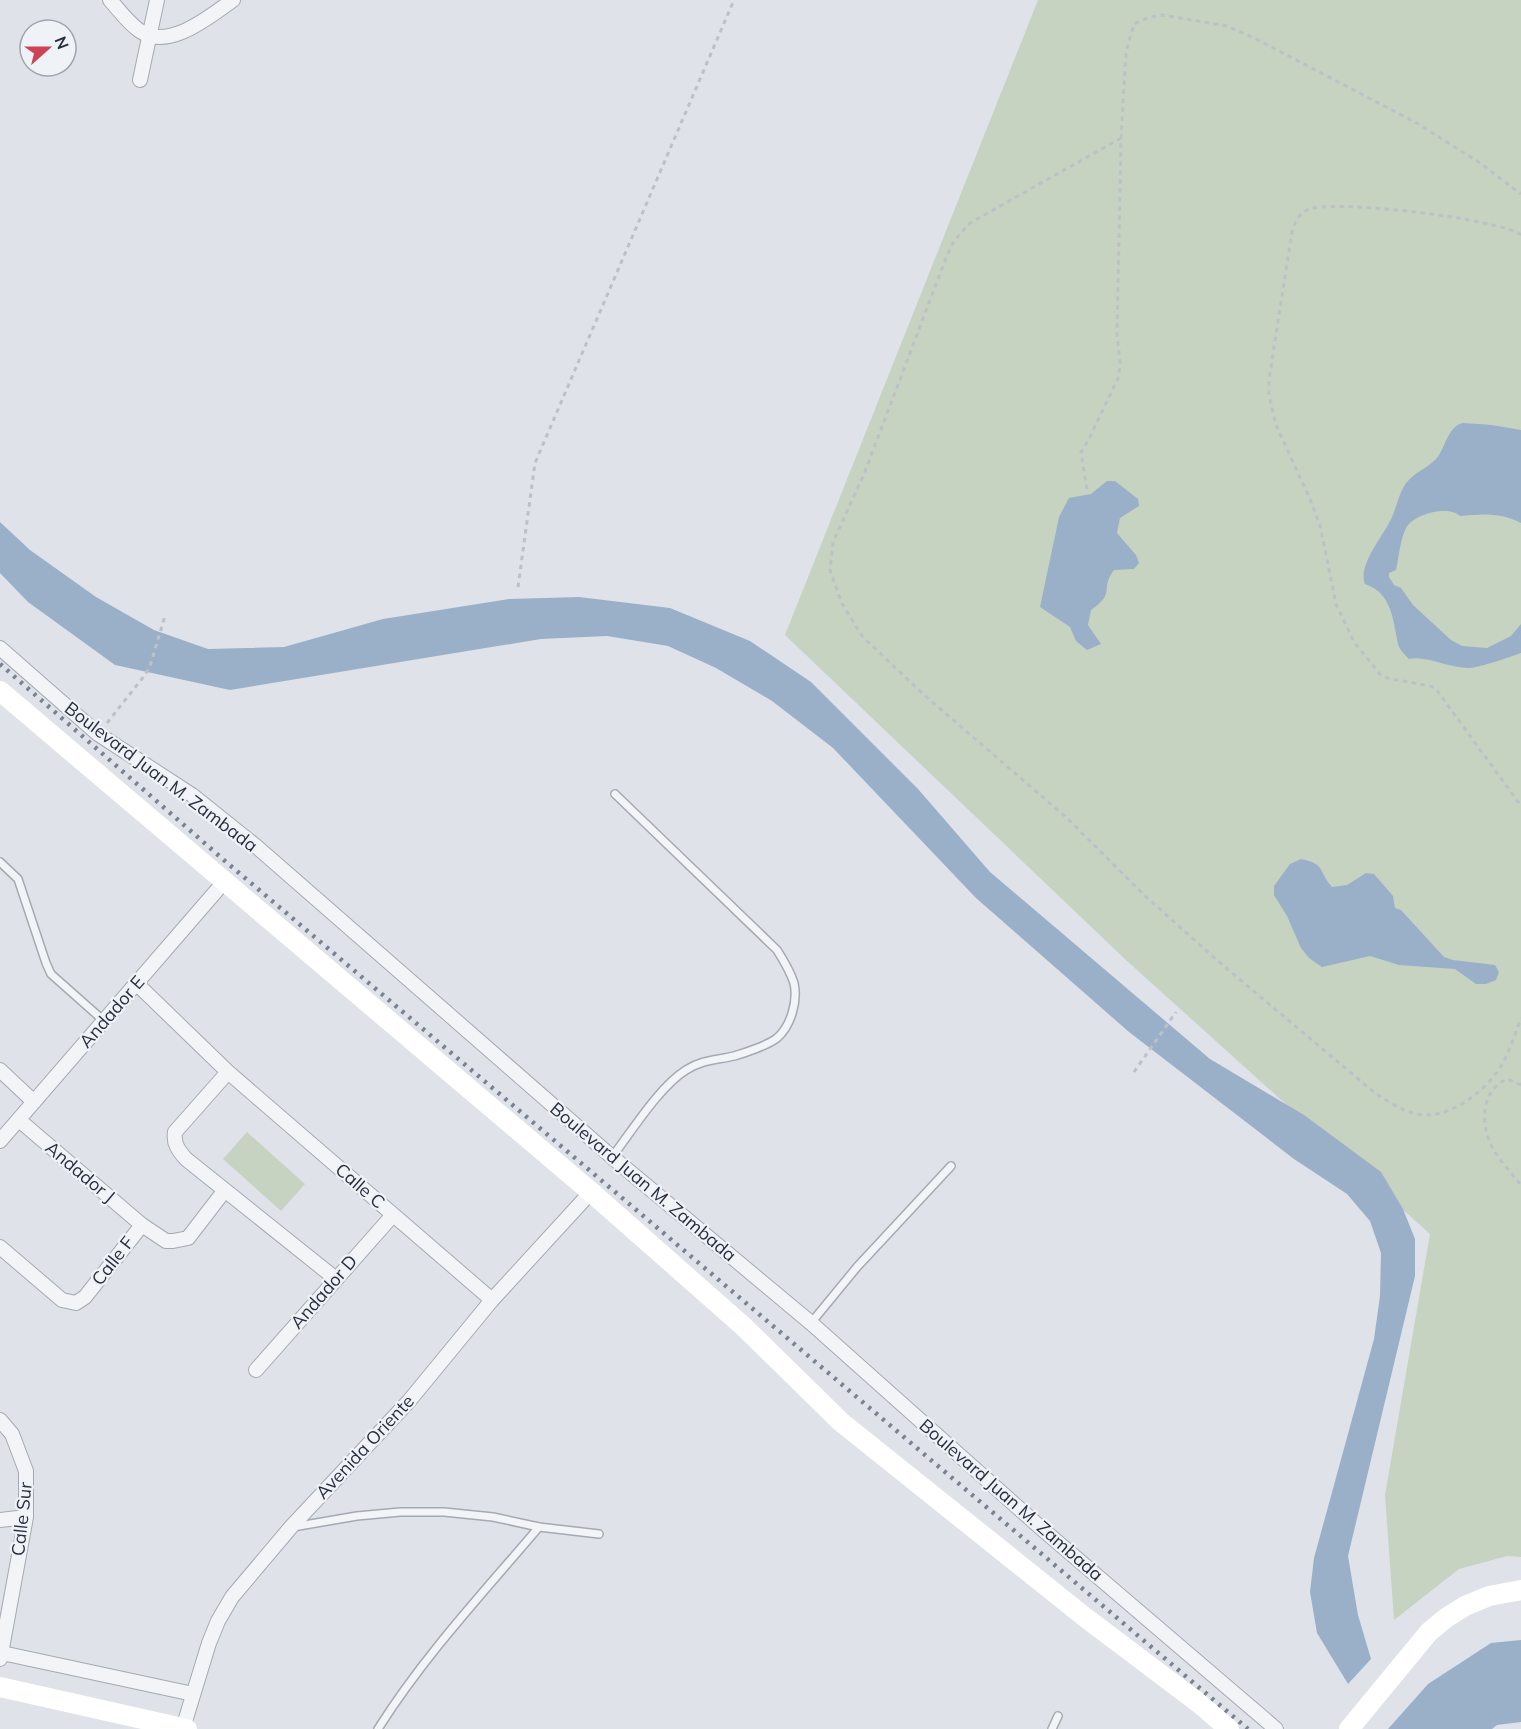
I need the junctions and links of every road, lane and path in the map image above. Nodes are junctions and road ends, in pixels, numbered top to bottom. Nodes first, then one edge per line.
1 (110, 0) edge
2 (157, 0) edge
3 (233, 0) edge
4 (734, 0) edge
5 (150, 37) junction
6 (140, 80) dead end
7 (1120, 138) junction
8 (1521, 194) edge
9 (1519, 231) edge
10 (1521, 235) edge
11 (1086, 489) dead end
12 (518, 587) dead end
13 (165, 616) dead end
14 (0, 648) edge
15 (0, 691) edge
16 (98, 734) junction
17 (615, 794) dead end
18 (1521, 806) edge
19 (0, 862) edge
20 (224, 882) junction
21 (136, 984) junction
22 (1176, 1012) dead end
23 (1521, 1018) edge
24 (104, 1021) junction
25 (0, 1070) edge
26 (228, 1072) junction
27 (1134, 1072) dead end
28 (1492, 1078) junction
29 (1497, 1083) junction
30 (1521, 1085) edge
31 (34, 1102) junction
32 (19, 1120) junction
33 (0, 1141) edge
34 (612, 1157) junction
35 (951, 1166) dead end
36 (1521, 1185) edge
37 (225, 1191) junction
38 (591, 1192) junction
39 (393, 1215) junction
40 (142, 1225) junction
41 (0, 1247) edge
42 (336, 1279) junction
43 (492, 1300) junction
44 (811, 1323) junction
45 (256, 1370) dead end
46 (0, 1420) edge
47 (26, 1517) junction
48 (0, 1520) edge
49 (291, 1527) junction
50 (538, 1527) junction
51 (599, 1534) dead end
52 (1521, 1590) edge
53 (1, 1656) edge
54 (0, 1687) edge
55 (193, 1694) junction
56 (1058, 1716) dead end
57 (185, 1729) edge
58 (378, 1729) edge
59 (1052, 1729) edge
60 (1229, 1729) edge
61 (1276, 1729) edge
62 (1349, 1729) edge

1 - 5 street
2 - 5 street
3 - 5 street
4 - 12 path
5 - 6 street
7 - 8 path
7 - 11 path
7 - 28 path
9 - 10 path
9 - 18 path
13 - 16 path
14 - 16 street, Boulevard Juan M. Zambada
15 - 20 street, Boulevard Juan M. Zambada
16 - 34 street, Boulevard Juan M. Zambada
17 - 34 lane
19 - 24 lane
20 - 21 street, Andador E
20 - 38 street, Boulevard Juan M. Zambada
21 - 24 street, Andador E
21 - 26 street, Calle C
22 - 27 path
23 - 28 path
24 - 31 street, Andador E
25 - 31 street
26 - 37 street
26 - 39 street, Calle C
28 - 29 path
29 - 30 path
29 - 36 path
31 - 32 street, Andador E
32 - 33 street, Andador E
32 - 40 street, Andador J
34 - 44 street, Boulevard Juan M. Zambada
35 - 44 lane
37 - 40 street, Andador J
37 - 42 street
38 - 43 street, Avenida Oriente
38 - 60 street, Boulevard Juan M. Zambada
39 - 42 street, Andador D
39 - 43 street, Calle C
40 - 41 street, Calle F
42 - 45 street, Andador D
43 - 49 street, Avenida Oriente
44 - 61 street, Boulevard Juan M. Zambada
46 - 47 street, Calle Sur
47 - 48 street
47 - 53 street, Calle Sur
49 - 50 lane
49 - 55 street, Avenida Oriente
50 - 51 lane
50 - 58 lane
52 - 62 street
53 - 55 street
54 - 57 street
55 - 57 street, Avenida Oriente
56 - 59 lane

